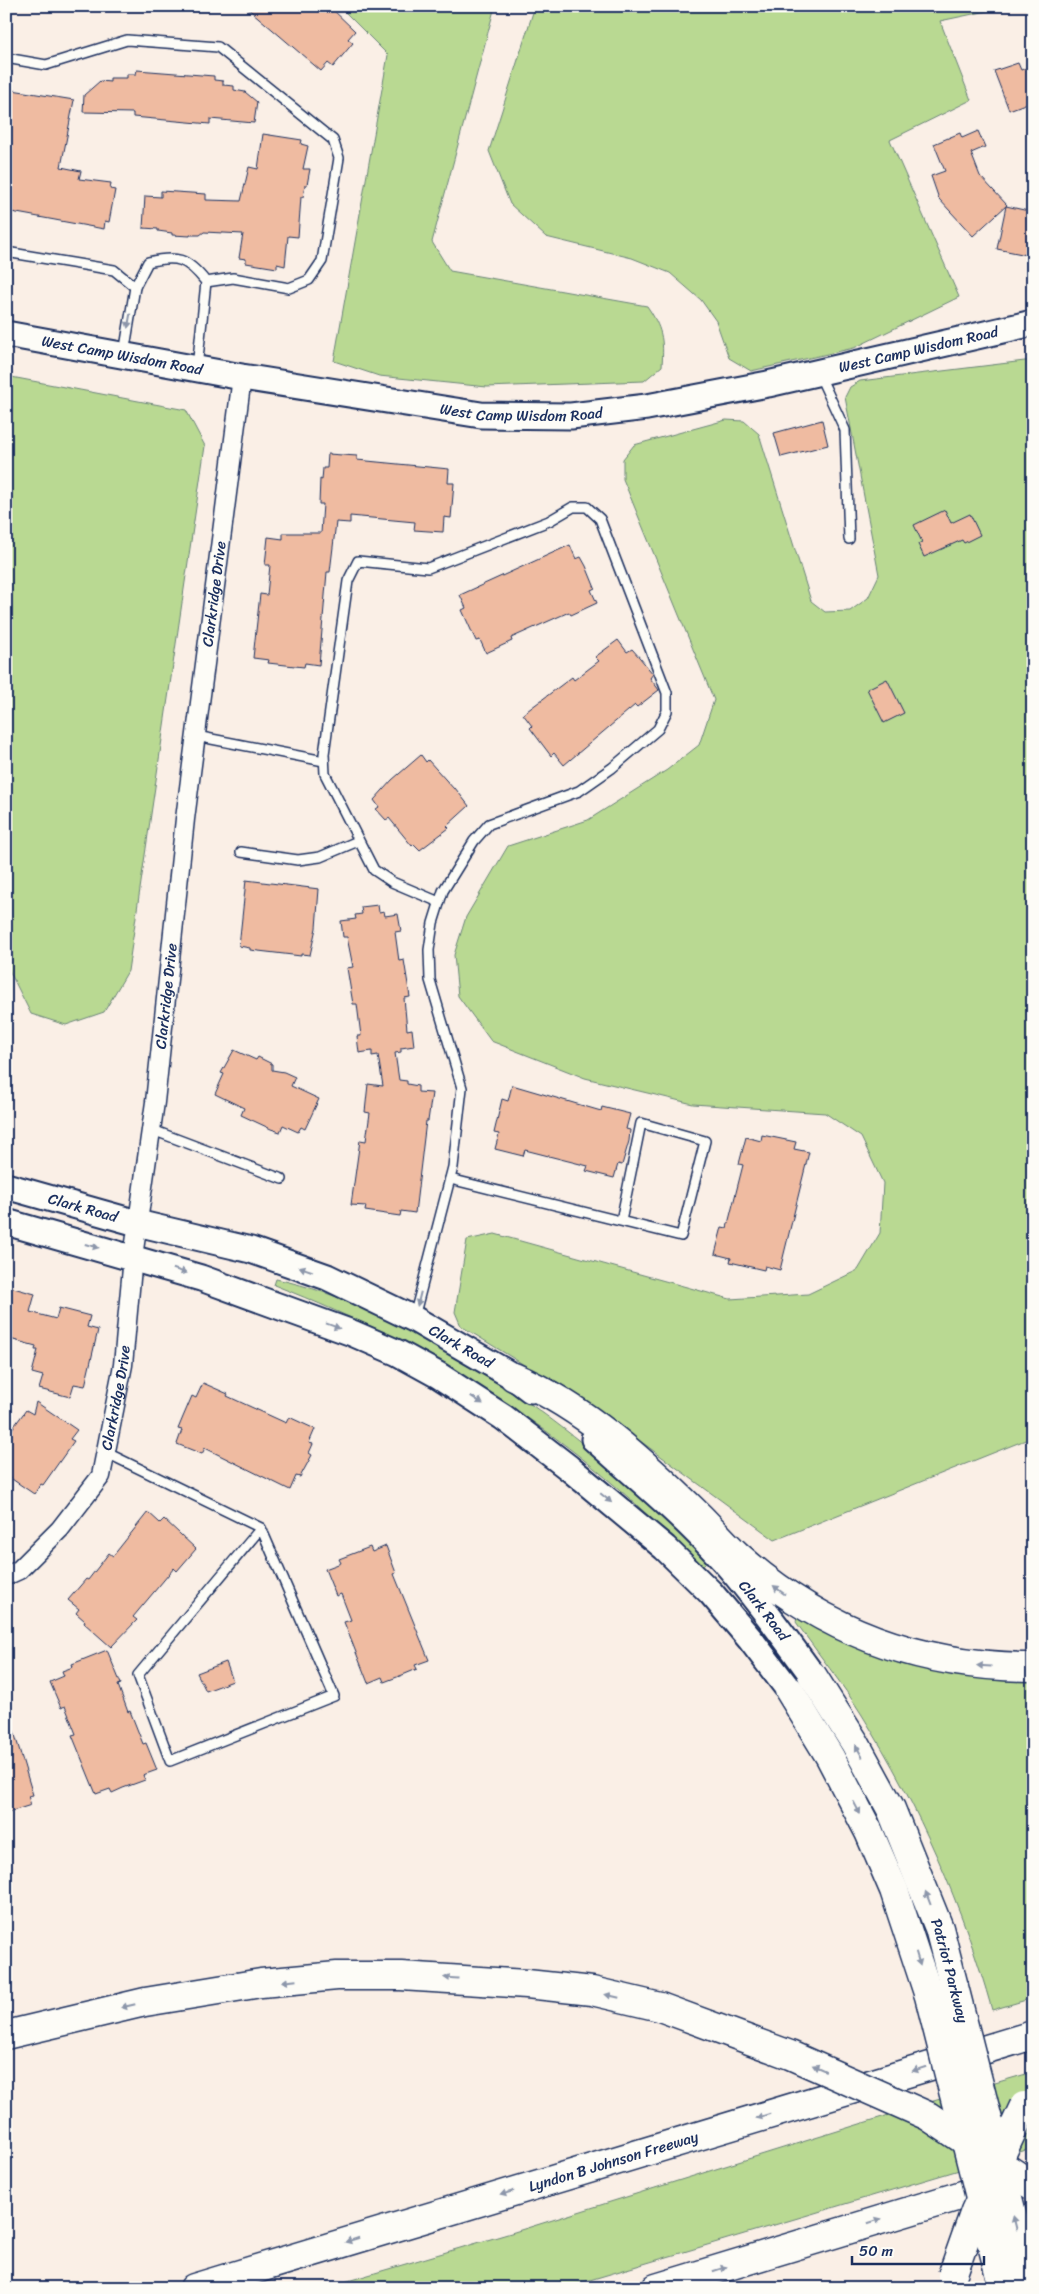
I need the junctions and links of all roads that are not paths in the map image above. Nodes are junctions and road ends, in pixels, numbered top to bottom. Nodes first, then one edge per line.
1 (6, 58) edge
2 (6, 252) edge
3 (206, 282) junction
4 (135, 287) junction
5 (1033, 323) edge
6 (6, 334) edge
7 (124, 355) junction
8 (196, 368) junction
9 (819, 374) junction
10 (242, 377) junction
11 (849, 539) dead end
12 (196, 736) junction
13 (324, 760) junction
14 (358, 841) junction
15 (241, 852) dead end
16 (439, 902) junction
17 (150, 1128) junction
18 (282, 1179) dead end
19 (450, 1179) junction
20 (6, 1186) edge
21 (6, 1222) edge
22 (621, 1222) junction
23 (137, 1223) junction
24 (133, 1257) junction
25 (414, 1319) junction
26 (514, 1377) junction
27 (106, 1452) junction
28 (261, 1528) junction
29 (6, 1576) edge
30 (1033, 1667) edge
31 (812, 1675) joint
32 (789, 1690) joint
33 (1033, 2035) edge
34 (6, 2036) edge
35 (1033, 2090) edge
36 (1033, 2174) edge
37 (1033, 2186) edge
38 (194, 2288) edge
39 (656, 2288) edge
40 (948, 2288) edge
41 (1002, 2288) edge
42 (1031, 2288) edge

1 - 3 lane
2 - 4 lane
3 - 4 lane
3 - 8 lane
4 -> 7 lane
5 - 9 main road, West Camp Wisdom Road
6 - 7 main road, West Camp Wisdom Road
7 - 8 main road, West Camp Wisdom Road
8 - 10 main road, West Camp Wisdom Road
9 - 10 main road, West Camp Wisdom Road
9 - 11 lane
10 - 12 street, Clarkridge Drive
12 - 13 lane
12 - 17 street, Clarkridge Drive
13 - 14 lane
13 - 16 lane
14 - 15 lane
14 - 16 lane
16 - 19 lane
17 - 18 lane
17 - 23 street, Clarkridge Drive
19 - 22 lane
19 -> 25 lane
20 - 23 main road, Clark Road
21 -> 24 main road, Clark Road
22 - 22 lane
23 - 24 street, Clarkridge Drive
25 -> 23 main road, Clark Road
24 - 27 street, Clarkridge Drive
24 -> 32 main road, Clark Road
25 - 26 main road, Clark Road
30 -> 26 highway
26 - 31 main road, Clark Road
27 - 28 lane
27 - 29 street, Clarkridge Drive
28 - 28 lane
42 -> 31 highway, Patriot Parkway, bridge
32 -> 41 highway, Patriot Parkway, bridge
33 -> 38 highway, Lyndon B Johnson Freeway
37 -> 34 highway, bridge
35 - 40 highway, bridge
39 -> 36 highway

